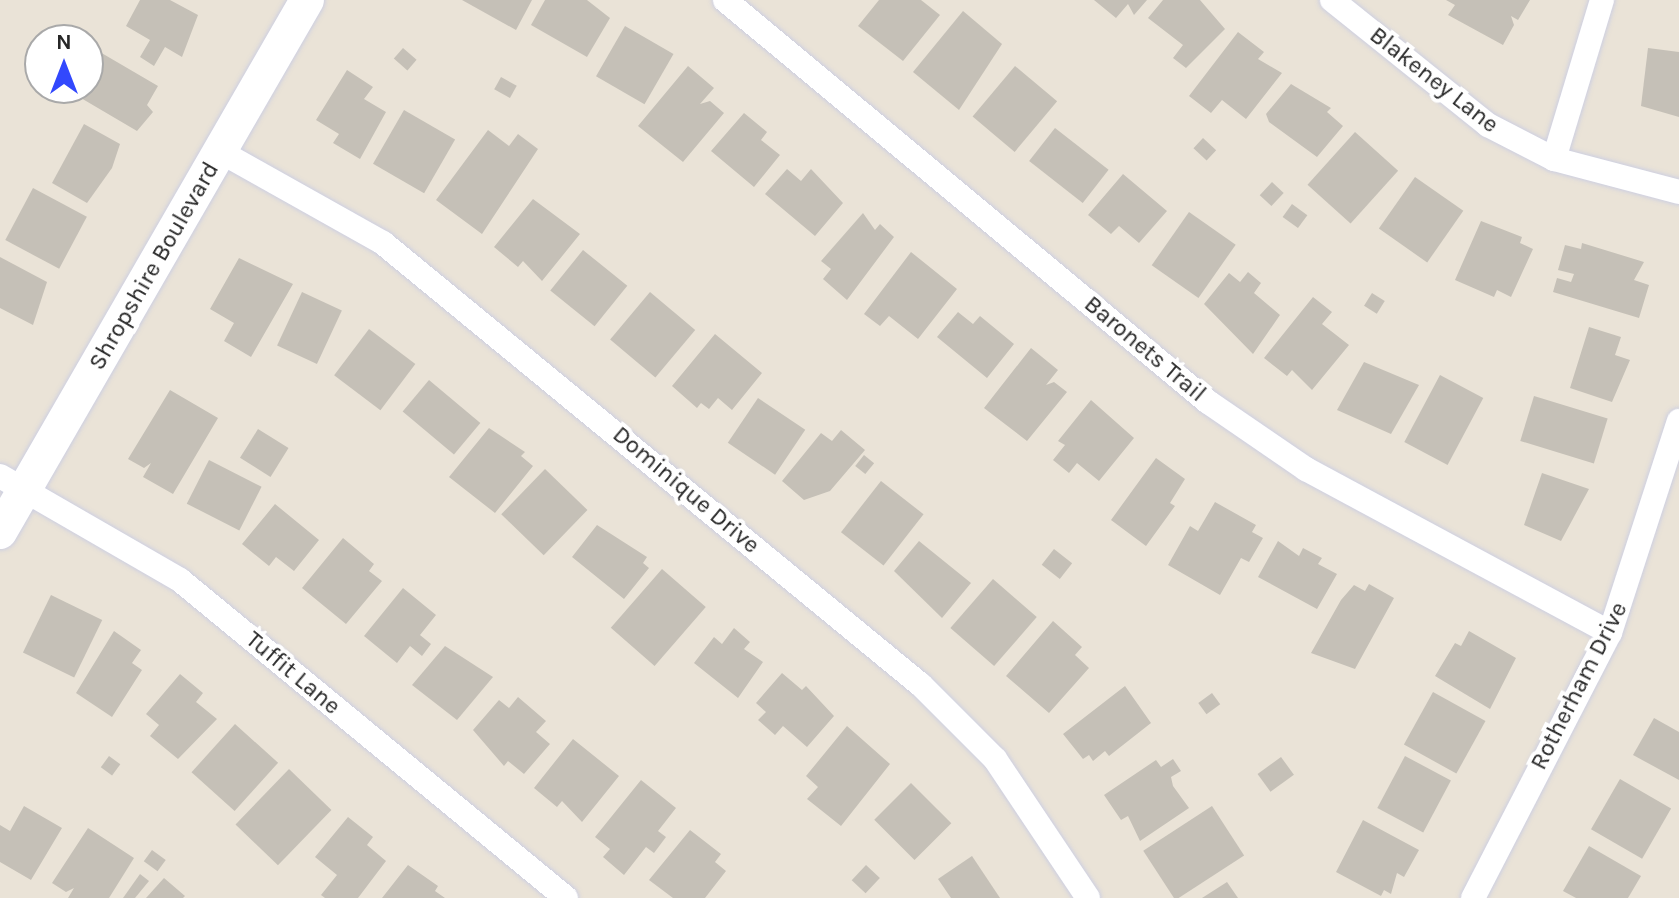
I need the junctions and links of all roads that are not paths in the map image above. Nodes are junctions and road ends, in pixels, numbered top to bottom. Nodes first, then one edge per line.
1 (307, 0) edge
2 (725, 0) edge
3 (1332, 0) edge
4 (1602, 0) edge
5 (221, 152) junction
6 (1554, 159) junction
7 (1679, 192) edge
8 (1679, 421) edge
9 (12, 483) edge
10 (0, 532) edge
11 (1610, 633) junction
12 (566, 898) edge
13 (1088, 898) edge
14 (1473, 898) edge

1 - 5 street, Shropshire Boulevard
2 - 11 street, Baronets Trail
3 - 6 street, Blakeney Lane
4 - 6 street
5 - 9 street, Shropshire Boulevard
5 - 13 street, Dominique Drive
6 - 7 street, Blakeney Lane
8 - 11 street, Rotherham Drive
9 - 10 street, Shropshire Boulevard
9 - 12 street, Tuffit Lane
11 - 14 street, Rotherham Drive

